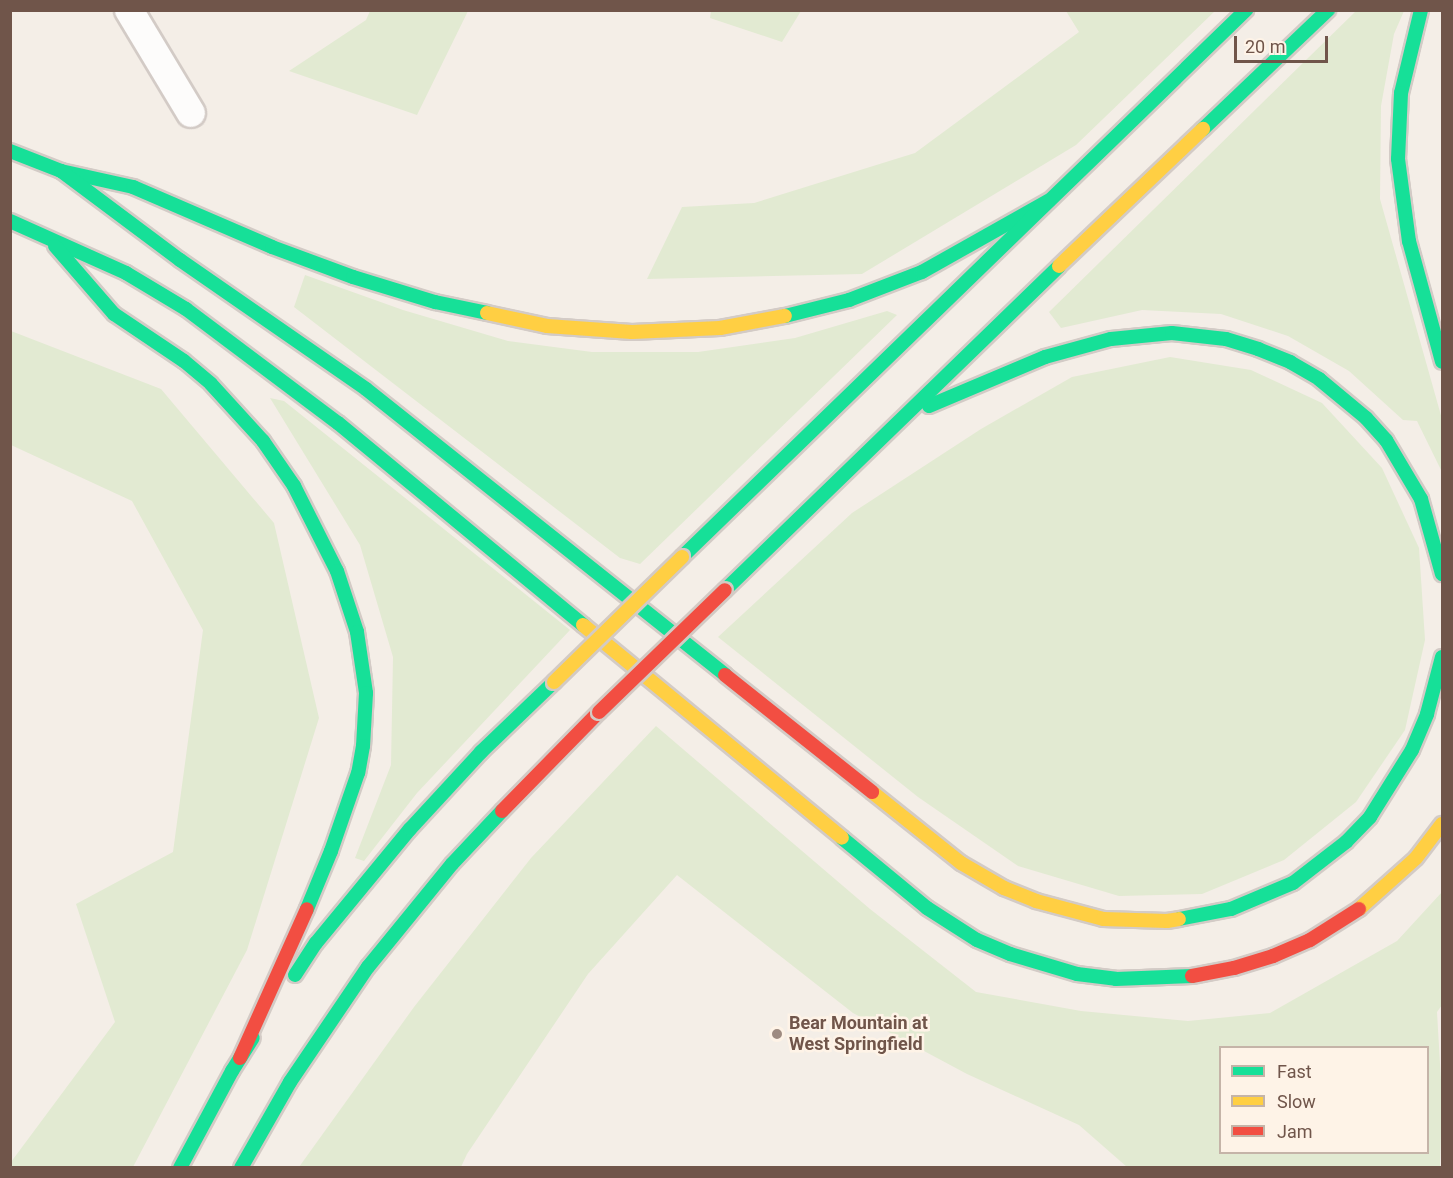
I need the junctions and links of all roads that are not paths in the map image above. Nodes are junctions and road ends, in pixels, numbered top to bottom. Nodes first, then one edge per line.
1 (129, 10) edge
2 (1246, 10) edge
3 (1328, 10) edge
4 (1421, 10) edge
5 (191, 112) dead end
6 (10, 151) edge
7 (61, 171) junction
8 (1048, 201) junction
9 (10, 221) edge
10 (47, 237) junction
11 (1443, 362) edge
12 (908, 416) junction
13 (1443, 574) edge
14 (1443, 657) edge
15 (1443, 824) edge
16 (240, 1058) junction
17 (180, 1167) edge
18 (241, 1167) edge

1 - 5 street
2 - 8 highway
3 - 12 highway
4 - 11 highway
6 - 7 highway
7 - 8 highway
7 - 14 highway
8 - 16 highway, bridge
9 - 10 highway
10 - 15 highway
10 - 16 highway
12 - 13 highway
12 - 18 highway, bridge
16 - 17 highway

